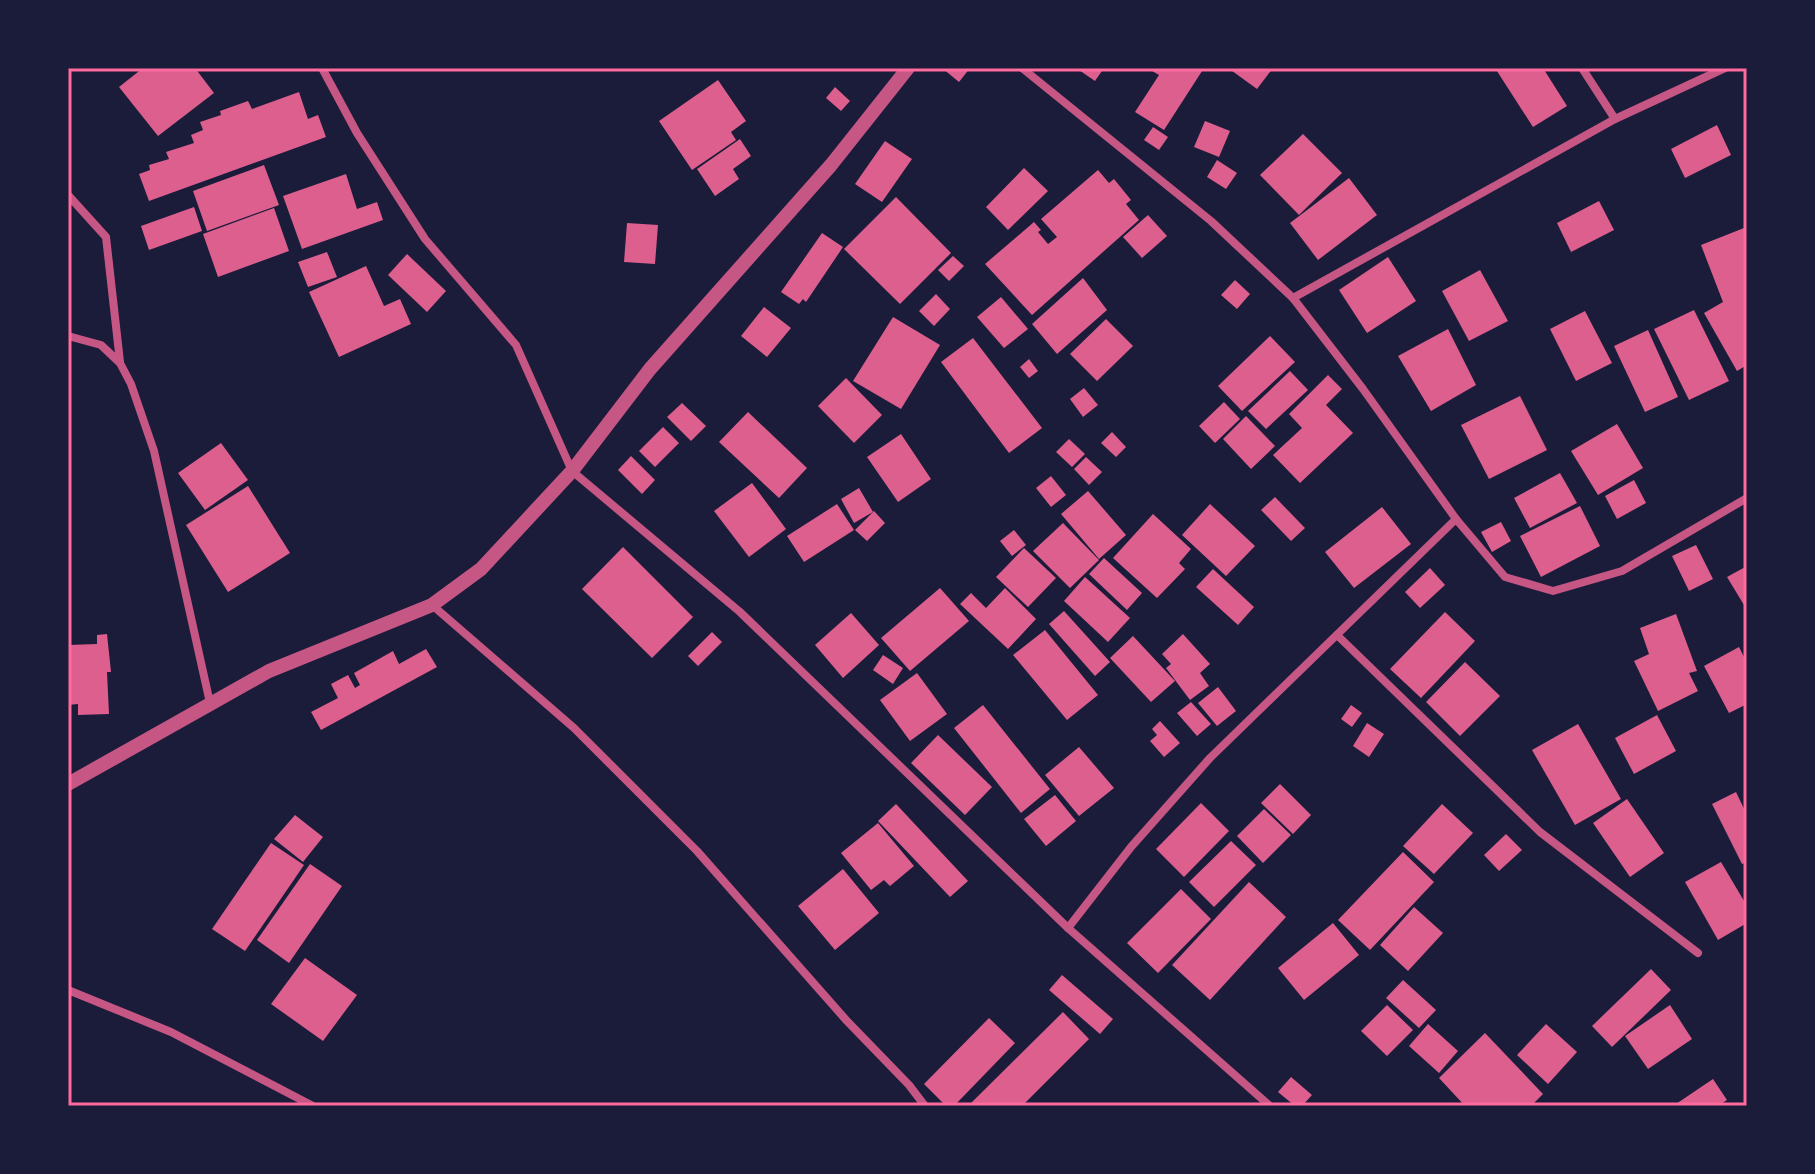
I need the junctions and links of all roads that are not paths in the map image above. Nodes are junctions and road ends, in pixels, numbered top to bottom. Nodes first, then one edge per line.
1 (322, 68) edge
2 (908, 68) edge
3 (1022, 68) edge
4 (1582, 68) edge
5 (1725, 68) edge
6 (1615, 119) junction
7 (68, 195) edge
8 (1293, 298) junction
9 (68, 336) edge
10 (120, 363) junction
11 (572, 471) junction
12 (1747, 498) edge
13 (1456, 519) junction
14 (432, 605) junction
15 (1337, 635) junction
16 (210, 703) junction
17 (68, 784) edge
18 (1068, 928) junction
19 (1698, 953) dead end
20 (68, 990) edge
21 (313, 1106) edge
22 (925, 1106) edge
23 (1270, 1106) edge

1 - 11 street
2 - 11 street
3 - 8 street
4 - 6 street
5 - 6 street
6 - 8 street
7 - 10 street
8 - 13 street
9 - 10 street
10 - 16 street
11 - 14 street
11 - 18 street
12 - 13 street
13 - 15 street
14 - 16 street
14 - 22 street
15 - 18 street
15 - 19 street
16 - 17 street
18 - 23 street
20 - 21 street

